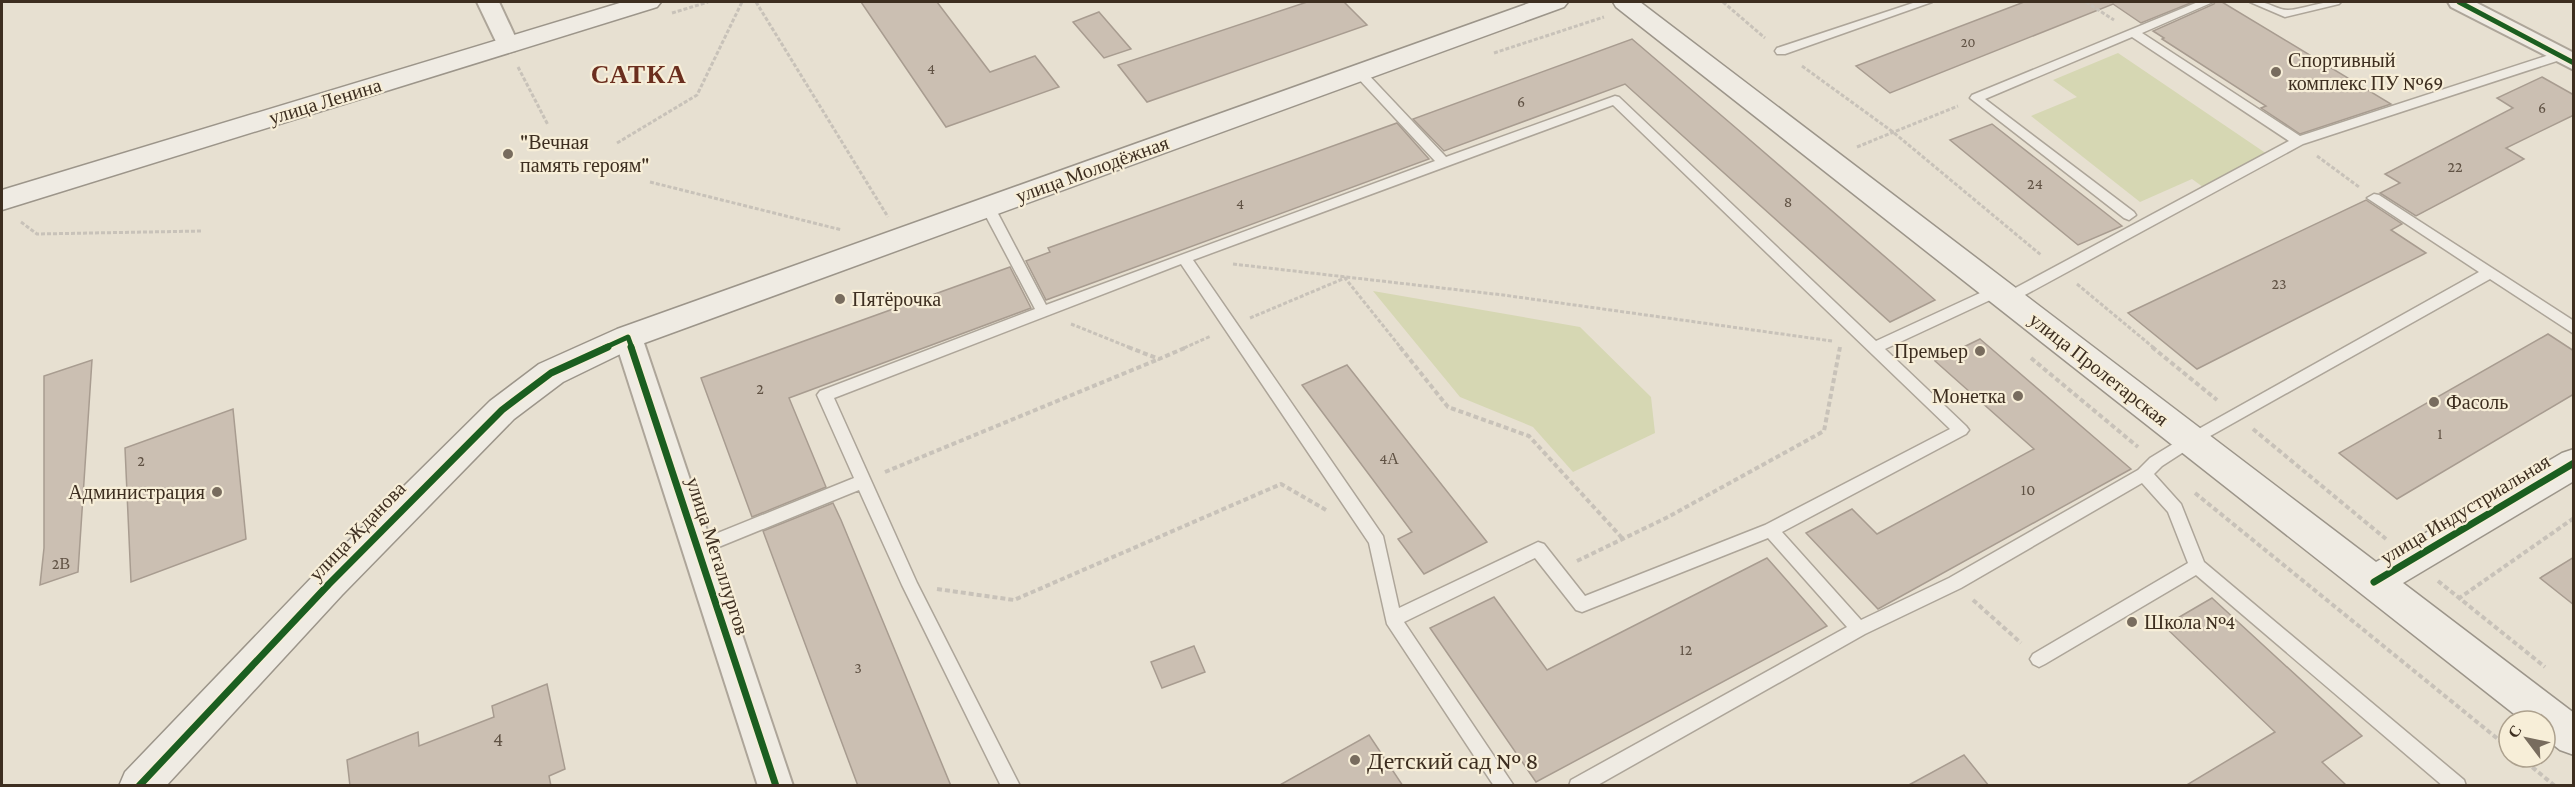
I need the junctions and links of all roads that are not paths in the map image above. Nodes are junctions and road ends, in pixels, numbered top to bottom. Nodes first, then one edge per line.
1 (488, 2) edge
2 (648, 2) edge
3 (1555, 2) edge
4 (1926, 2) edge
5 (2207, 2) edge
6 (2256, 2) edge
7 (2336, 2) edge
8 (2459, 2) edge
9 (1616, 8) edge
10 (2132, 32) junction
11 (1781, 51) road end
12 (511, 53) junction
13 (2566, 59) edge
14 (1359, 72) junction
15 (2298, 141) junction
16 (1445, 164) junction
17 (2374, 198) road end
18 (988, 207) junction
19 (9, 209) edge
20 (2129, 215) dead end
21 (1185, 258) junction
22 (2490, 272) junction
23 (2003, 295) junction
24 (1043, 312) junction
25 (2574, 329) edge
26 (628, 337) junction
27 (1875, 347) junction
28 (2191, 440) junction
29 (2574, 463) edge
30 (2144, 474) junction
31 (864, 481) junction
32 (1771, 530) junction
33 (699, 548) junction
34 (2197, 566) junction
35 (2374, 582) junction
36 (1393, 620) junction
37 (1859, 630) junction
38 (2039, 659) road end
39 (2574, 737) edge
40 (139, 786) edge
41 (776, 786) edge
42 (1011, 786) edge
43 (1505, 786) edge
44 (1578, 786) edge
45 (2457, 786) edge

1 - 12 street
2 - 12 main road, улица Ленина
3 - 14 main road, улица Молодёжная
4 - 11 lane
5 - 10 lane
6 - 7 lane
8 - 13 street
9 - 23 main road, улица Пролетарская
10 - 15 lane
10 - 20 lane
12 - 19 main road, улица Ленина
13 - 15 lane
14 - 16 lane
14 - 18 main road, улица Молодёжная
15 - 23 lane
16 - 21 lane
16 - 27 lane
17 - 22 lane
18 - 24 lane
18 - 26 main road, улица Молодёжная
21 - 24 lane
21 - 36 lane
22 - 25 lane
22 - 28 lane
23 - 27 lane
23 - 28 main road, улица Пролетарская
24 - 31 lane
26 - 33 street, улица Металлургов
26 - 40 main road, улица Жданова
27 - 32 lane
28 - 30 lane
28 - 35 main road, улица Пролетарская
29 - 35 main road, улица Индустриальная
30 - 34 lane
30 - 37 lane
31 - 33 lane
31 - 42 lane
32 - 36 lane
32 - 37 lane
33 - 41 street, улица Металлургов
34 - 38 lane
34 - 45 lane
35 - 39 main road, улица Пролетарская
36 - 43 lane
37 - 44 lane

